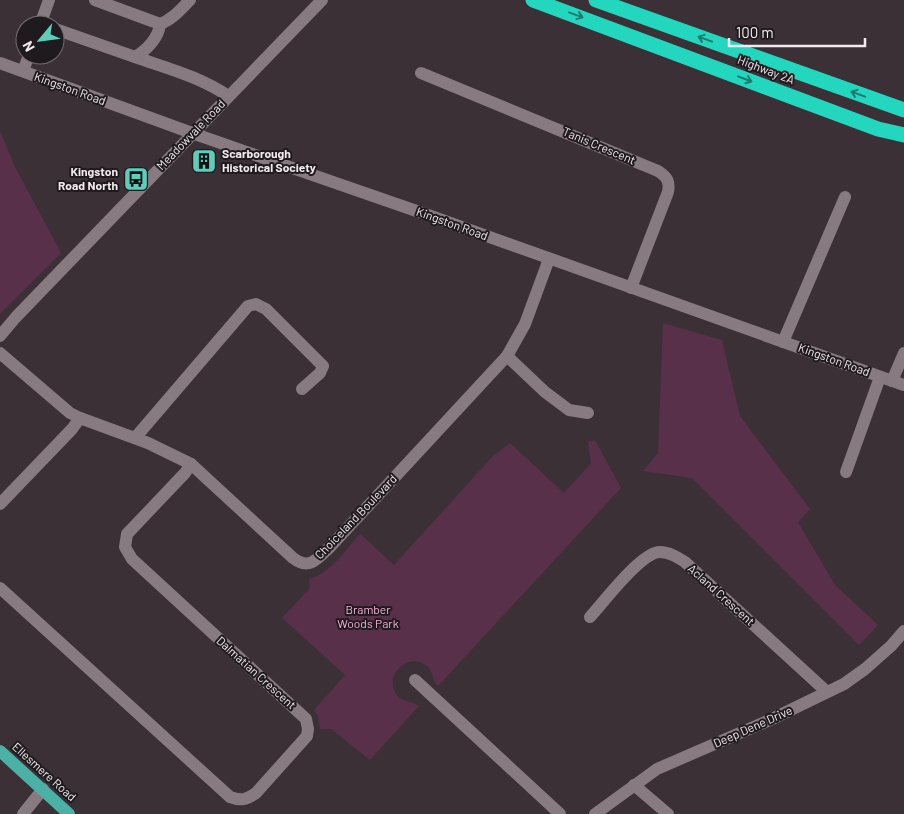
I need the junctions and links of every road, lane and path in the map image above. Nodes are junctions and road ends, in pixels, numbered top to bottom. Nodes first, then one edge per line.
1 (49, 0) edge
2 (95, 0) edge
3 (190, 0) edge
4 (322, 0) edge
5 (534, 0) edge
6 (596, 0) edge
7 (45, 15) edge
8 (160, 24) junction
9 (65, 32) edge
10 (135, 56) junction
11 (0, 63) edge
12 (25, 65) edge
13 (23, 71) junction
14 (421, 73) dead end
15 (228, 96) junction
16 (904, 110) edge
17 (878, 129) junction
18 (192, 133) junction
19 (904, 135) edge
20 (904, 140) edge
21 (845, 197) dead end
22 (549, 259) junction
23 (631, 288) junction
24 (0, 336) edge
25 (782, 342) junction
26 (0, 353) edge
27 (904, 353) edge
28 (507, 356) junction
29 (892, 381) edge
30 (302, 390) dead end
31 (588, 413) dead end
32 (80, 418) junction
33 (135, 438) junction
34 (191, 464) junction
35 (846, 472) dead end
36 (0, 504) edge
37 (0, 588) edge
38 (590, 617) dead end
39 (904, 630) edge
40 (415, 680) dead end
41 (827, 692) junction
42 (0, 750) edge
43 (634, 785) junction
44 (43, 790) junction
45 (24, 814) edge
46 (70, 814) edge
47 (560, 814) edge
48 (596, 814) edge
49 (668, 814) edge

1 - 7 street
2 - 8 street
3 - 8 street
4 - 15 street, Meadowvale Road
5 -> 17 highway, Highway 2A
16 -> 6 highway, Highway 2A
8 - 10 street
9 - 10 street
10 - 15 street
11 - 13 street, Kingston Road
12 - 13 street
13 - 18 street, Kingston Road
14 - 23 street, Tanis Crescent
15 - 18 street, Meadowvale Road
17 - 19 highway, Highway 2A
17 - 20 highway
18 - 22 street, Kingston Road
18 - 24 street, Meadowvale Road
21 - 25 street
22 - 23 street, Kingston Road
22 - 28 street, Choiceland Boulevard
23 - 25 street, Kingston Road
25 - 29 street, Kingston Road
26 - 32 street, Choiceland Boulevard
27 - 29 street
28 - 31 street
28 - 34 street, Choiceland Boulevard
29 - 35 street
30 - 33 street
32 - 33 street, Choiceland Boulevard
32 - 36 street
33 - 34 street, Choiceland Boulevard
34 - 37 street, Dalmatian Crescent
38 - 41 street, Acland Crescent
39 - 41 street, Deep Dene Drive
40 - 47 street
41 - 43 street, Deep Dene Drive
42 - 44 main road, Ellesmere Road
43 - 48 street, Deep Dene Drive
43 - 49 street
44 - 45 street
44 - 46 main road, Ellesmere Road

